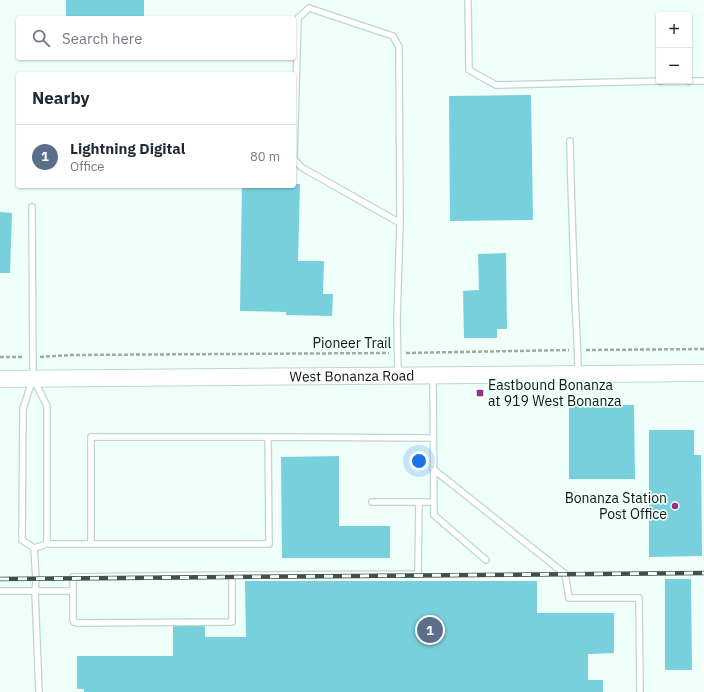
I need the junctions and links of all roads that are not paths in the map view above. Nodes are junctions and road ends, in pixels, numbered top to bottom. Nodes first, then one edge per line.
1 (468, 0) edge
2 (656, 81) edge
3 (692, 81) edge
4 (704, 81) edge
5 (296, 88) edge
6 (570, 141) dead end
7 (296, 161) edge
8 (32, 208) dead end
9 (400, 223) junction
10 (704, 373) edge
11 (578, 374) junction
12 (398, 376) junction
13 (433, 376) junction
14 (33, 378) junction
15 (0, 379) edge
16 (268, 437) junction
17 (433, 438) junction
18 (433, 469) junction
19 (372, 502) dead end
20 (419, 502) junction
21 (433, 502) junction
22 (47, 544) junction
23 (91, 544) junction
24 (34, 548) junction
25 (486, 560) dead end
26 (232, 575) junction
27 (35, 591) junction
28 (73, 591) junction
29 (0, 592) edge
30 (39, 692) edge
31 (640, 692) edge

1 - 2 lane
3 - 4 lane
5 - 9 lane
6 - 11 lane
7 - 9 lane
8 - 14 lane
9 - 12 lane
10 - 11 main road, West Bonanza Road
11 - 13 main road, West Bonanza Road
12 - 13 main road, West Bonanza Road
12 - 14 main road, West Bonanza Road
13 - 17 lane
14 - 15 main road, West Bonanza Road
14 - 22 lane
14 - 24 lane
16 - 17 lane
16 - 23 lane
16 - 23 lane
17 - 18 lane
18 - 21 lane
18 - 31 lane
19 - 20 lane
20 - 21 lane
20 - 26 lane
21 - 25 lane
22 - 23 lane
22 - 24 lane
24 - 27 lane
26 - 28 lane
26 - 28 lane
27 - 28 lane
27 - 29 lane
27 - 30 lane

